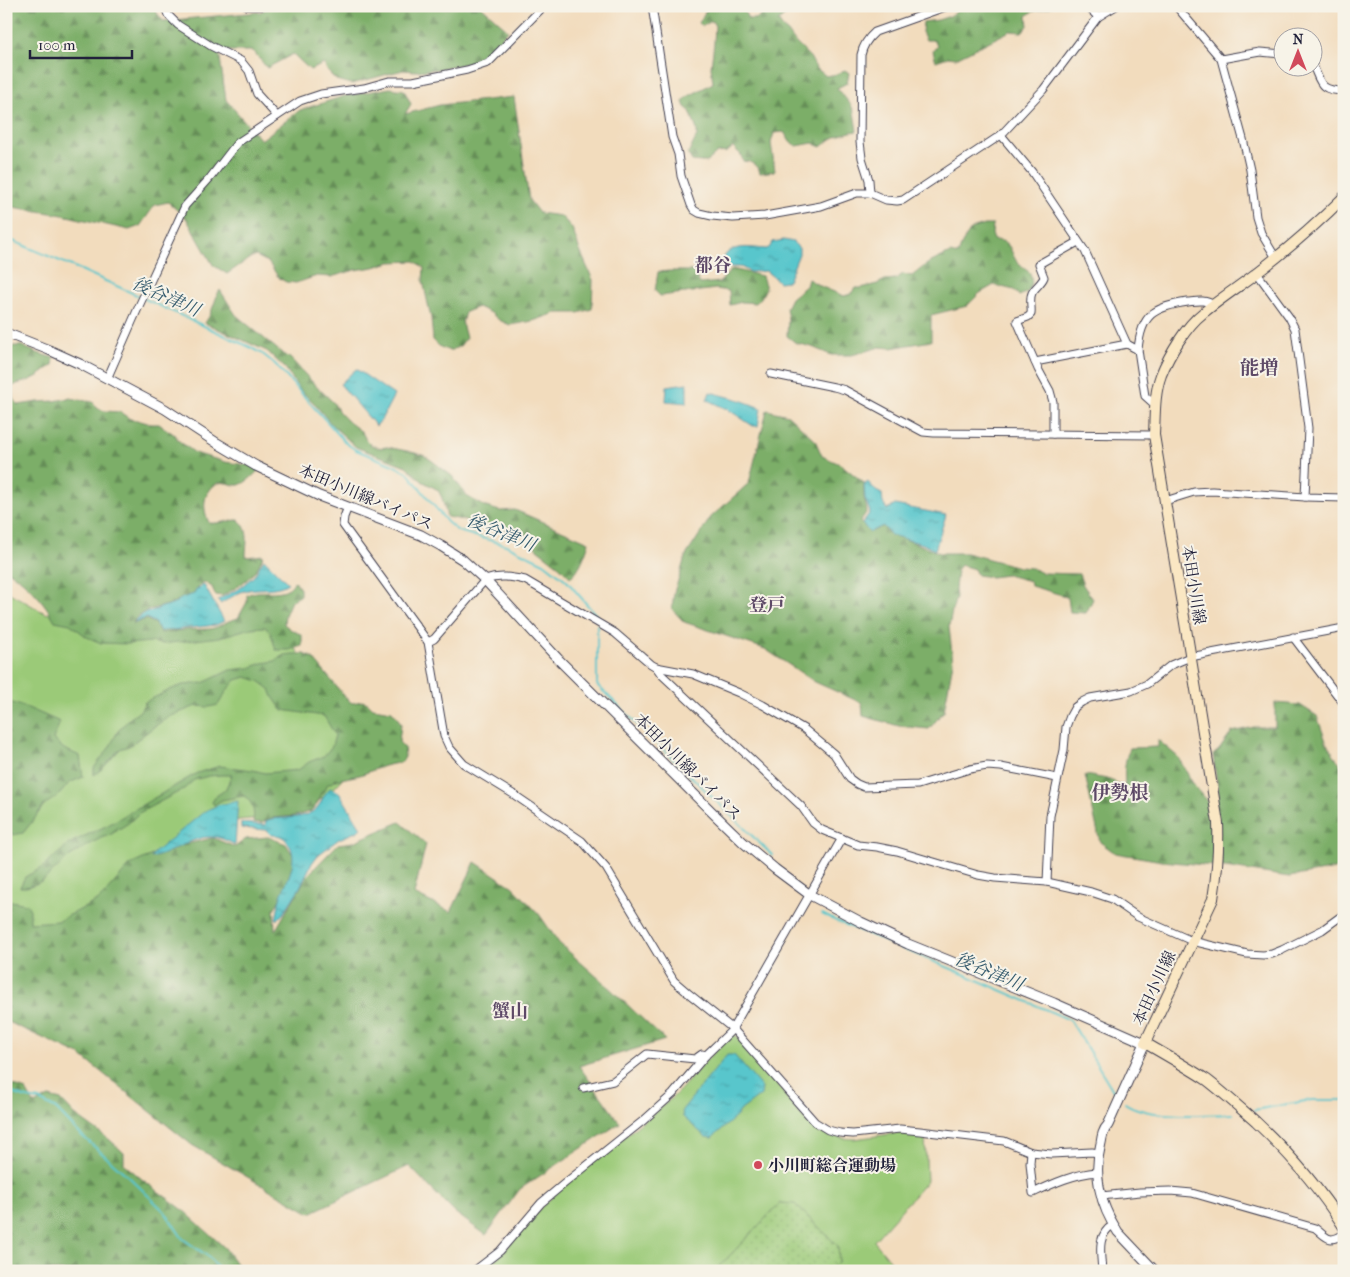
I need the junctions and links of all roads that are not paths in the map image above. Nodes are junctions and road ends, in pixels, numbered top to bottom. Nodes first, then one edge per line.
1 (169, 6) edge
2 (247, 6) edge
3 (261, 6) edge
4 (544, 6) edge
5 (652, 6) edge
6 (948, 6) edge
7 (1087, 6) edge
8 (1116, 6) edge
9 (1176, 6) edge
10 (1098, 17) junction
11 (1272, 53) edge
12 (1221, 59) junction
13 (1320, 78) edge
14 (1344, 91) edge
15 (277, 116) junction
16 (1001, 135) junction
17 (870, 193) junction
18 (1344, 197) edge
19 (1078, 242) junction
20 (1276, 258) junction
21 (1257, 273) junction
22 (1214, 305) junction
23 (6, 333) edge
24 (1128, 344) junction
25 (1138, 350) junction
26 (1035, 362) junction
27 (772, 374) dead end
28 (107, 379) junction
29 (1155, 405) junction
30 (1053, 434) junction
31 (1154, 435) junction
32 (1305, 497) junction
33 (1344, 498) edge
34 (1165, 501) junction
35 (348, 507) junction
36 (485, 580) junction
37 (1344, 628) edge
38 (1293, 638) junction
39 (428, 642) junction
40 (1190, 657) junction
41 (656, 667) junction
42 (1344, 704) edge
43 (1058, 778) junction
44 (842, 838) junction
45 (1048, 882) junction
46 (810, 895) junction
47 (1344, 914) edge
48 (1192, 941) junction
49 (733, 1029) junction
50 (1145, 1043) junction
51 (706, 1055) junction
52 (583, 1088) dead end
53 (1031, 1152) junction
54 (1098, 1153) junction
55 (1097, 1172) junction
56 (1101, 1196) junction
57 (1113, 1225) junction
58 (1344, 1226) edge
59 (1344, 1234) edge
60 (474, 1271) edge
61 (1102, 1271) edge
62 (1155, 1271) edge

1 - 15 street
2 - 3 street
4 - 15 street
5 - 17 street
6 - 17 street
7 - 10 street
8 - 10 street
9 - 12 street
10 - 16 street
11 - 12 street
12 - 20 street
13 - 14 street
15 - 28 street
16 - 17 street
16 - 19 street
18 - 20 main road, 本田小川線
19 - 24 street
19 - 26 street
20 - 21 main road, 本田小川線
21 - 22 main road, 本田小川線
21 - 32 street
22 - 25 street
22 - 29 main road, 本田小川線
23 - 28 street, 本田小川線バイパス
24 - 25 street
24 - 26 street
25 - 29 street
26 - 30 street
27 - 30 street
28 - 35 street, 本田小川線バイパス
29 - 31 main road, 本田小川線
30 - 31 street
31 - 34 main road, 本田小川線
32 - 33 street
32 - 34 street
34 - 40 main road, 本田小川線
35 - 36 street, 本田小川線バイパス
35 - 39 street
36 - 39 street
36 - 41 street
36 - 46 street, 本田小川線バイパス
37 - 38 street
38 - 40 street
38 - 42 street
39 - 49 street
40 - 43 street
40 - 48 main road, 本田小川線
41 - 43 street
41 - 44 street
43 - 45 street
44 - 45 street
44 - 46 street
45 - 48 street
46 - 49 street
46 - 50 street, 本田小川線バイパス
47 - 48 street
48 - 50 main road, 本田小川線
49 - 51 street
49 - 53 street
50 - 54 street
50 - 58 main road, 本田小川線バイパス
51 - 52 street
51 - 60 street
53 - 54 street
53 - 55 street
54 - 55 street
55 - 56 street
56 - 57 street
56 - 59 street
57 - 61 street
57 - 62 street

